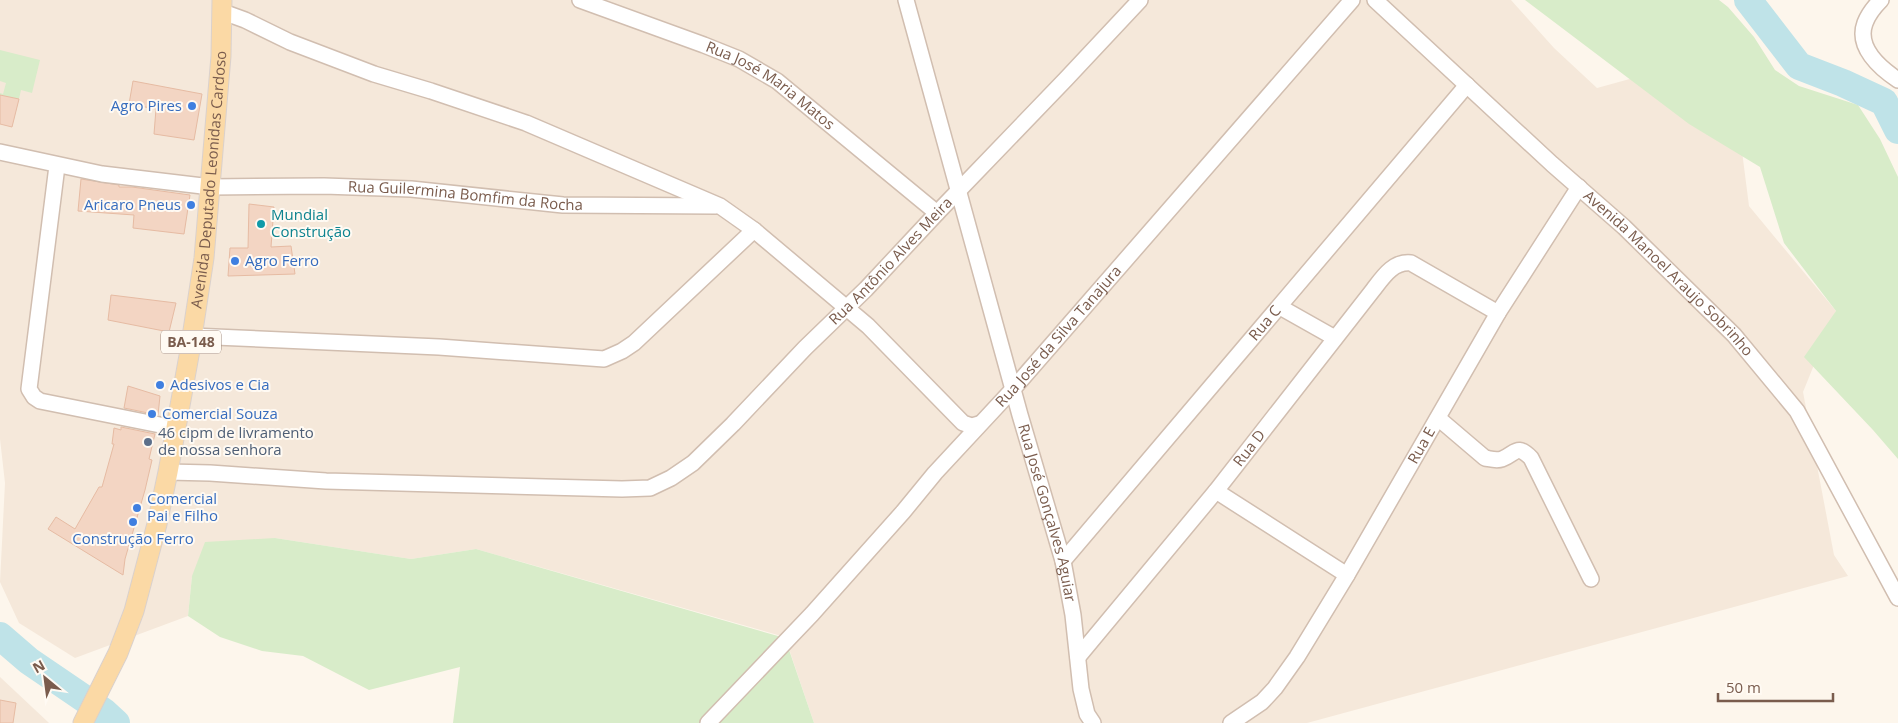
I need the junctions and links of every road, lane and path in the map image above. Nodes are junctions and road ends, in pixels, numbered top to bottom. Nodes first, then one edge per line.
1 (580, 0) edge
2 (906, 0) edge
3 (1140, 0) edge
4 (1352, 0) edge
5 (1376, 0) edge
6 (1881, 0) edge
7 (222, 6) edge
8 (1898, 80) edge
9 (1468, 85) junction
10 (0, 152) edge
11 (57, 166) junction
12 (1579, 186) junction
13 (211, 187) junction
14 (959, 190) junction
15 (720, 206) junction
16 (937, 213) junction
17 (754, 230) junction
18 (1280, 307) junction
19 (847, 308) junction
20 (1498, 314) junction
21 (192, 336) junction
22 (1335, 338) junction
23 (1013, 389) junction
24 (1438, 418) junction
25 (979, 424) junction
26 (175, 428) junction
27 (168, 472) junction
28 (1216, 491) junction
29 (1063, 561) junction
30 (1347, 575) junction
31 (1591, 580) dead end
32 (1898, 598) edge
33 (1078, 657) junction
34 (83, 723) edge
35 (708, 723) edge
36 (1092, 723) edge
37 (1231, 723) edge

1 - 16 street, Rua José Maria Matos
2 - 14 street, Rua José Gonçalves Aguiar
3 - 14 street, Rua Antônio Alves Meira
4 - 23 street, Rua José da Silva Tanajura
5 - 9 street, Avenida Manoel Araujo Sobrinho
6 - 8 street
7 - 13 main road, Avenida Deputado Leonidas Cardoso / BA-148
7 - 15 street
9 - 12 street, Avenida Manoel Araujo Sobrinho
9 - 18 street, Rua C
10 - 11 street, Rua Guilermina Bomfim da Rocha
11 - 13 street, Rua Guilermina Bomfim da Rocha
11 - 26 street
12 - 20 street, Rua E
12 - 32 street, Avenida Manoel Araujo Sobrinho
13 - 15 street, Rua Guilermina Bomfim da Rocha
13 - 21 main road, Avenida Deputado Leonidas Cardoso / BA-148
14 - 16 street, Rua Antônio Alves Meira
14 - 23 street, Rua José Gonçalves Aguiar
15 - 17 street
16 - 19 street, Rua Antônio Alves Meira
17 - 19 street
17 - 21 street
18 - 22 street
18 - 29 street, Rua C
19 - 25 street
19 - 27 street, Rua Antônio Alves Meira
20 - 22 street, Rua D
20 - 24 street, Rua E
21 - 26 main road, Avenida Deputado Leonidas Cardoso / BA-148
22 - 28 street, Rua D
23 - 25 street, Rua José da Silva Tanajura
23 - 29 street, Rua José Gonçalves Aguiar
24 - 30 street, Rua E
24 - 31 street
25 - 35 street, Rua José da Silva Tanajura
26 - 27 main road, Avenida Deputado Leonidas Cardoso / BA-148
27 - 34 main road, Avenida Deputado Leonidas Cardoso / BA-148
28 - 30 street
28 - 33 street, Rua D
29 - 33 street, Rua José Gonçalves Aguiar
30 - 37 street, Rua E
33 - 36 street, Rua José Gonçalves Aguiar

